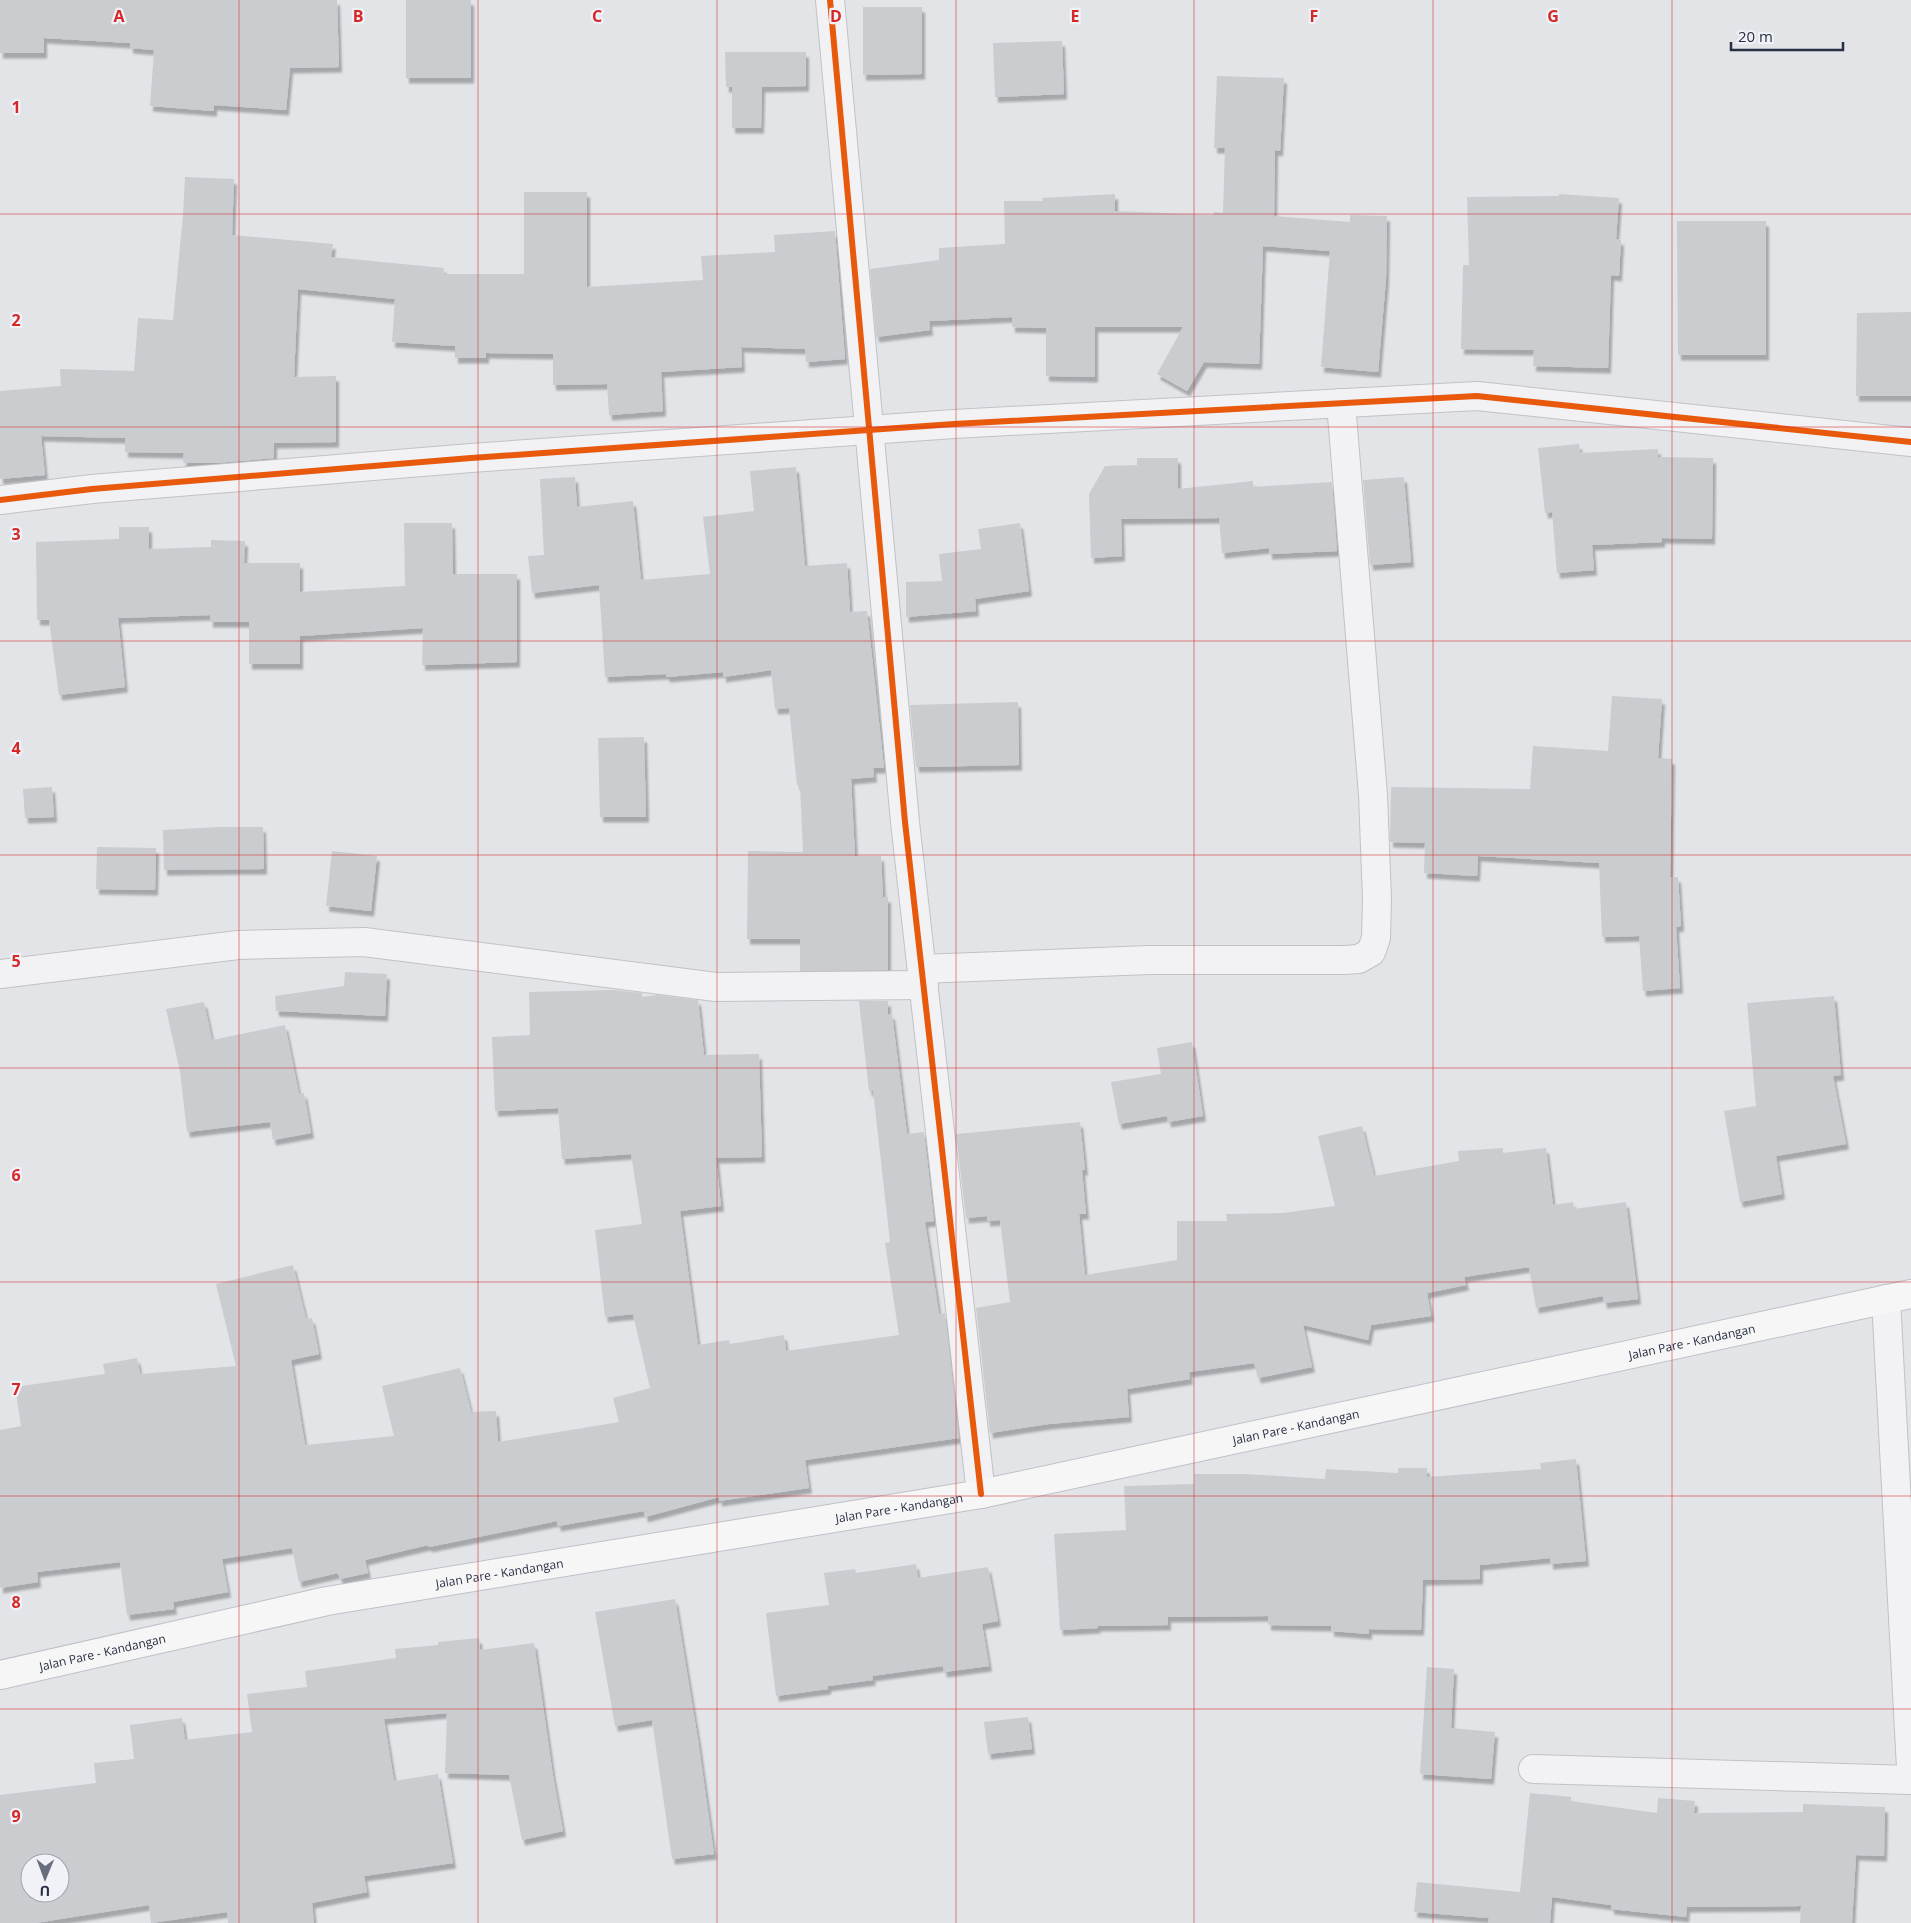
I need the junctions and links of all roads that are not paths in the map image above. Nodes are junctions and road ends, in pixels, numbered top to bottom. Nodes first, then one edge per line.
1 (830, 0) edge
2 (1341, 403) junction
3 (870, 430) junction
4 (1911, 442) edge
5 (0, 500) edge
6 (0, 974) edge
7 (923, 977) junction
8 (1899, 1296) edge
9 (981, 1494) junction
10 (0, 1675) edge
11 (1911, 1768) edge
12 (1533, 1769) dead end
13 (1911, 1780) edge

1 - 3 street
2 - 3 street
2 - 4 street
2 - 7 street
3 - 5 street
3 - 7 street
6 - 7 street
7 - 9 street
8 - 9 main road, Jalan Pare - Kandangan
8 - 11 street
9 - 10 main road, Jalan Pare - Kandangan
12 - 13 street

